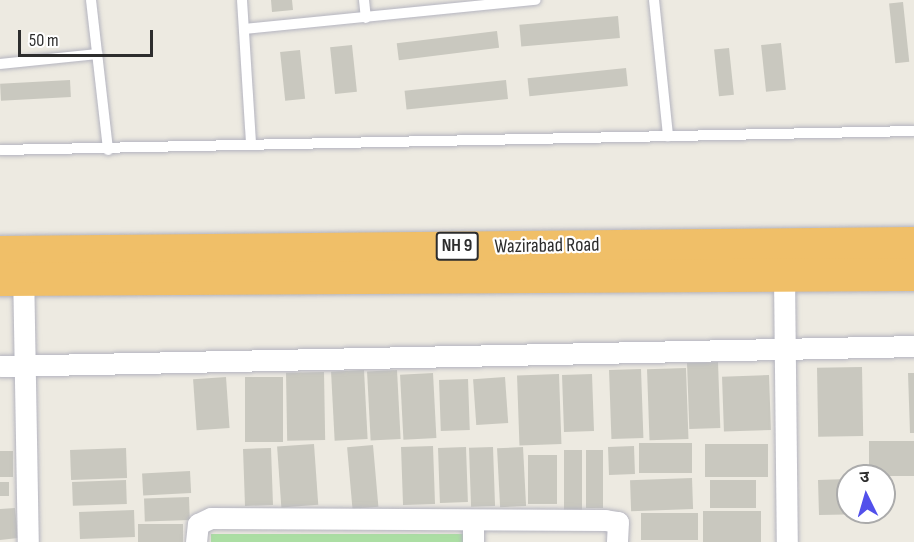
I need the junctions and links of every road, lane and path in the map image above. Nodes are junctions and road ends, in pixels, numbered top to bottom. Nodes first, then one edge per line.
1 (91, 0) edge
2 (242, 0) edge
3 (364, 0) edge
4 (536, 0) edge
5 (654, 0) edge
6 (366, 18) junction
7 (244, 29) junction
8 (97, 54) junction
9 (0, 64) edge
10 (914, 131) edge
11 (668, 136) junction
12 (251, 144) junction
13 (0, 150) edge
14 (108, 150) junction
15 (914, 243) edge
16 (12, 265) edge
17 (914, 274) edge
18 (784, 275) junction
19 (914, 346) edge
20 (785, 349) junction
21 (25, 365) junction
22 (0, 366) edge
23 (473, 532) edge
24 (27, 542) edge
25 (196, 542) edge
26 (618, 542) edge
27 (787, 542) edge

1 - 8 lane
2 - 7 lane
3 - 6 lane
4 - 6 lane
5 - 11 lane
6 - 7 lane
7 - 12 lane
8 - 9 lane
8 - 14 lane
10 - 11 lane
11 - 12 lane
12 - 14 lane
13 - 14 lane
15 - 16 highway, Wazirabad Road / NH 9
16 - 18 highway, Wazirabad Road / NH 9
16 - 21 street
17 - 18 highway, Wazirabad Road / NH 9
18 - 20 street
19 - 20 street
20 - 21 street
20 - 27 street
21 - 22 street
21 - 24 street
23 - 25 street
23 - 26 street

